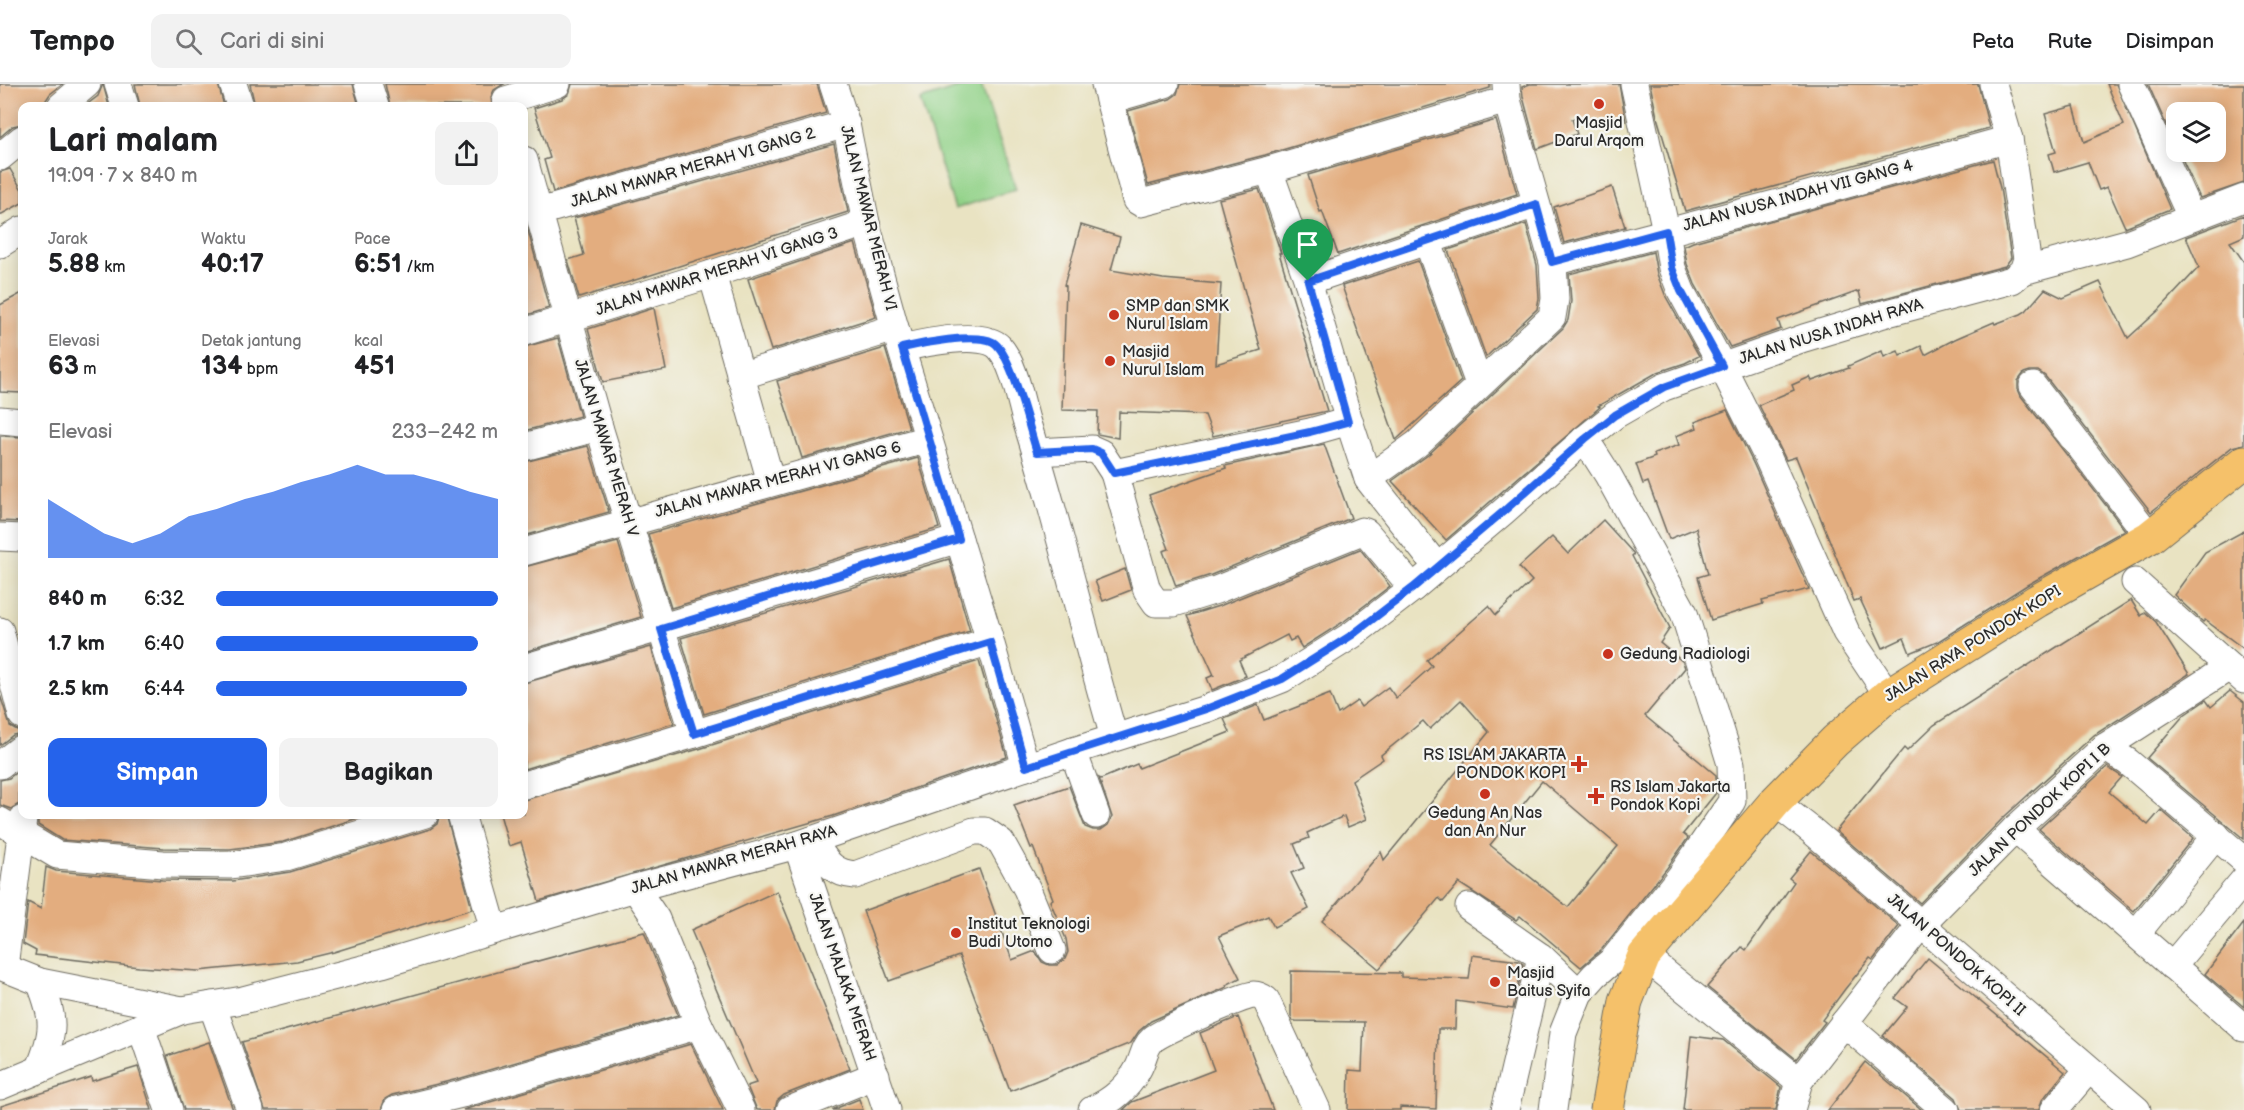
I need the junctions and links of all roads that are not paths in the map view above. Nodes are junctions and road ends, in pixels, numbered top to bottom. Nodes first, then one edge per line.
1 (87, 84) edge
2 (118, 84) edge
3 (233, 84) edge
4 (368, 84) edge
5 (557, 84) edge
6 (833, 84) edge
7 (1165, 84) edge
8 (1634, 84) edge
9 (1994, 84) edge
10 (2132, 84) edge
11 (1107, 92) edge
12 (1507, 92) edge
13 (505, 97) edge
14 (66, 102) edge
15 (124, 102) edge
16 (239, 102) edge
17 (374, 102) edge
18 (846, 124) junction
19 (2009, 139) junction
20 (1269, 170) junction
21 (528, 182) edge
22 (2244, 198) edge
23 (532, 204) edge
24 (1536, 204) junction
25 (2191, 218) junction
26 (866, 223) junction
27 (1666, 231) junction
28 (18, 233) edge
29 (1427, 240) junction
30 (0, 244) edge
31 (1552, 262) junction
32 (2023, 271) junction
33 (712, 274) junction
34 (1308, 281) junction
35 (568, 320) junction
36 (528, 331) edge
37 (899, 338) junction
38 (1722, 366) junction
39 (740, 376) junction
40 (1479, 384) junction
41 (2033, 386) dead end
42 (0, 420) edge
43 (18, 422) edge
44 (1348, 422) junction
45 (599, 427) junction
46 (928, 439) junction
47 (1585, 439) junction
48 (528, 446) edge
49 (1037, 452) junction
50 (2244, 462) edge
51 (1114, 473) junction
52 (1368, 479) junction
53 (771, 482) junction
54 (628, 522) junction
55 (0, 537) edge
56 (2150, 537) junction
57 (18, 538) edge
58 (959, 539) junction
59 (528, 551) edge
60 (1437, 567) junction
61 (2135, 582) dead end
62 (1413, 588) junction
63 (661, 629) junction
64 (6, 642) edge
65 (990, 642) junction
66 (528, 667) edge
67 (2237, 673) edge
68 (1888, 696) junction
69 (18, 697) edge
70 (694, 734) junction
71 (1114, 737) junction
72 (2105, 747) junction
73 (18, 751) edge
74 (1073, 751) junction
75 (0, 765) edge
76 (1026, 767) junction
77 (528, 784) edge
78 (1775, 802) junction
79 (1096, 815) dead end
80 (409, 819) edge
81 (462, 819) edge
82 (15, 823) edge
83 (2015, 829) junction
84 (2216, 835) junction
85 (805, 842) junction
86 (2244, 860) edge
87 (2244, 880) edge
88 (635, 888) junction
89 (1469, 908) dead end
90 (1921, 924) junction
91 (494, 930) junction
92 (2136, 934) junction
93 (1052, 950) dead end
94 (1644, 956) junction
95 (1541, 957) junction
96 (2, 966) edge
97 (2172, 966) junction
98 (40, 982) junction
99 (1579, 993) junction
100 (212, 1005) junction
101 (182, 1010) junction
102 (1844, 1023) junction
103 (699, 1025) junction
104 (141, 1027) junction
105 (2244, 1028) edge
106 (39, 1070) junction
107 (2088, 1070) junction
108 (876, 1075) junction
109 (1799, 1081) junction
110 (0, 1086) edge
111 (464, 1102) edge
112 (169, 1110) edge
113 (249, 1110) edge
114 (396, 1110) edge
115 (741, 1110) edge
116 (790, 1110) edge
117 (887, 1110) edge
118 (1092, 1110) edge
119 (1317, 1110) edge
120 (1505, 1110) edge
121 (1553, 1110) edge
122 (1607, 1110) edge
123 (1791, 1110) edge
124 (1946, 1110) edge
125 (2054, 1110) edge
126 (2137, 1110) edge

1 - 14 street
2 - 15 street
3 - 16 street
4 - 17 street
5 - 13 street
6 - 18 street, JALAN MAWAR MERAH VI
7 - 11 street
8 - 27 street
9 - 19 street
10 - 25 street
11 - 20 street
12 - 20 street
12 - 24 street
18 - 23 street, JALAN MAWAR MERAH VI GANG 2
18 - 26 street, JALAN MAWAR MERAH VI
19 - 27 street, JALAN NUSA INDAH VII GANG 4
19 - 32 street
20 - 34 street
21 - 23 street, JALAN MAWAR MERAH V
22 - 25 street, JALAN NUSA INDAH RAYA
23 - 35 street, JALAN MAWAR MERAH V
24 - 29 street
24 - 31 street
25 - 32 street, JALAN NUSA INDAH RAYA
26 - 33 street, JALAN MAWAR MERAH VI GANG 3
26 - 37 street, JALAN MAWAR MERAH VI
27 - 31 street, JALAN NUSA INDAH VII GANG 4
27 - 38 street
28 - 30 street
29 - 34 street
29 - 40 street
31 - 40 street
32 - 38 street, JALAN NUSA INDAH RAYA
33 - 35 street, JALAN MAWAR MERAH VI GANG 3
33 - 39 street
34 - 44 street
35 - 36 street, JALAN MAWAR MERAH VI GANG 3
35 - 45 street, JALAN MAWAR MERAH V
37 - 39 street
37 - 46 street, JALAN MAWAR MERAH VI
37 - 49 street
38 - 47 street, JALAN NUSA INDAH RAYA
38 - 68 street
39 - 53 street
40 - 52 street
41 - 56 street
42 - 43 street
44 - 51 street
44 - 52 street
45 - 48 street
45 - 54 street, JALAN MAWAR MERAH V
46 - 53 street, JALAN MAWAR MERAH VI GANG 6
46 - 58 street, JALAN MAWAR MERAH VI
47 - 60 street, JALAN NUSA INDAH RAYA
47 - 99 street
49 - 51 street
49 - 71 street
50 - 56 main road, JALAN RAYA PONDOK KOPI
51 - 62 street
52 - 60 street
53 - 54 street, JALAN MAWAR MERAH VI GANG 6
54 - 59 street, JALAN MAWAR MERAH VI GANG 6
54 - 63 street, JALAN MAWAR MERAH V
55 - 57 street
56 - 68 main road, JALAN RAYA PONDOK KOPI
58 - 63 street
58 - 65 street, JALAN MAWAR MERAH VI
60 - 62 street, JALAN MAWAR MERAH RAYA
61 - 67 street
62 - 71 street, JALAN MAWAR MERAH RAYA
63 - 66 street
63 - 70 street, JALAN MAWAR MERAH V
64 - 69 street
65 - 70 street
65 - 76 street, JALAN MAWAR MERAH VI
67 - 72 street, JALAN PONDOK KOPI I B
68 - 78 main road, JALAN RAYA PONDOK KOPI
70 - 77 street
71 - 74 street, JALAN MAWAR MERAH RAYA
72 - 83 street, JALAN PONDOK KOPI I B
72 - 84 street
73 - 75 street
74 - 76 street, JALAN MAWAR MERAH RAYA
74 - 79 street
76 - 85 street, JALAN MAWAR MERAH RAYA
78 - 90 street, JALAN PONDOK KOPI II
78 - 94 main road, JALAN RAYA PONDOK KOPI
80 - 82 street
81 - 91 street
82 - 96 street
83 - 90 street, JALAN PONDOK KOPI I B
83 - 92 street
84 - 86 street
84 - 92 street
85 - 88 street, JALAN MAWAR MERAH RAYA
85 - 93 street
85 - 108 street, JALAN MALAKA MERAH
87 - 97 street
88 - 91 street, JALAN MAWAR MERAH RAYA
88 - 103 street
89 - 95 street
90 - 102 street, JALAN PONDOK KOPI I B
90 - 107 street, JALAN PONDOK KOPI II
91 - 100 street, JALAN MAWAR MERAH RAYA
92 - 97 street
94 - 109 street
94 - 122 main road, JALAN RAYA PONDOK KOPI
95 - 99 street
95 - 120 street
96 - 98 street
97 - 105 street
98 - 101 street
98 - 106 street
99 - 121 street
100 - 101 street, JALAN MAWAR MERAH RAYA
100 - 113 street
101 - 104 street, JALAN MAWAR MERAH RAYA
102 - 109 street, JALAN PONDOK KOPI I B
102 - 124 street
103 - 111 street
103 - 115 street
104 - 106 street, JALAN MAWAR MERAH RAYA
104 - 112 street
106 - 110 street, JALAN MAWAR MERAH RAYA
107 - 125 street
107 - 126 street, JALAN PONDOK KOPI II
108 - 116 street
108 - 117 street, JALAN MALAKA MERAH
109 - 123 street
111 - 114 street
118 - 119 street

